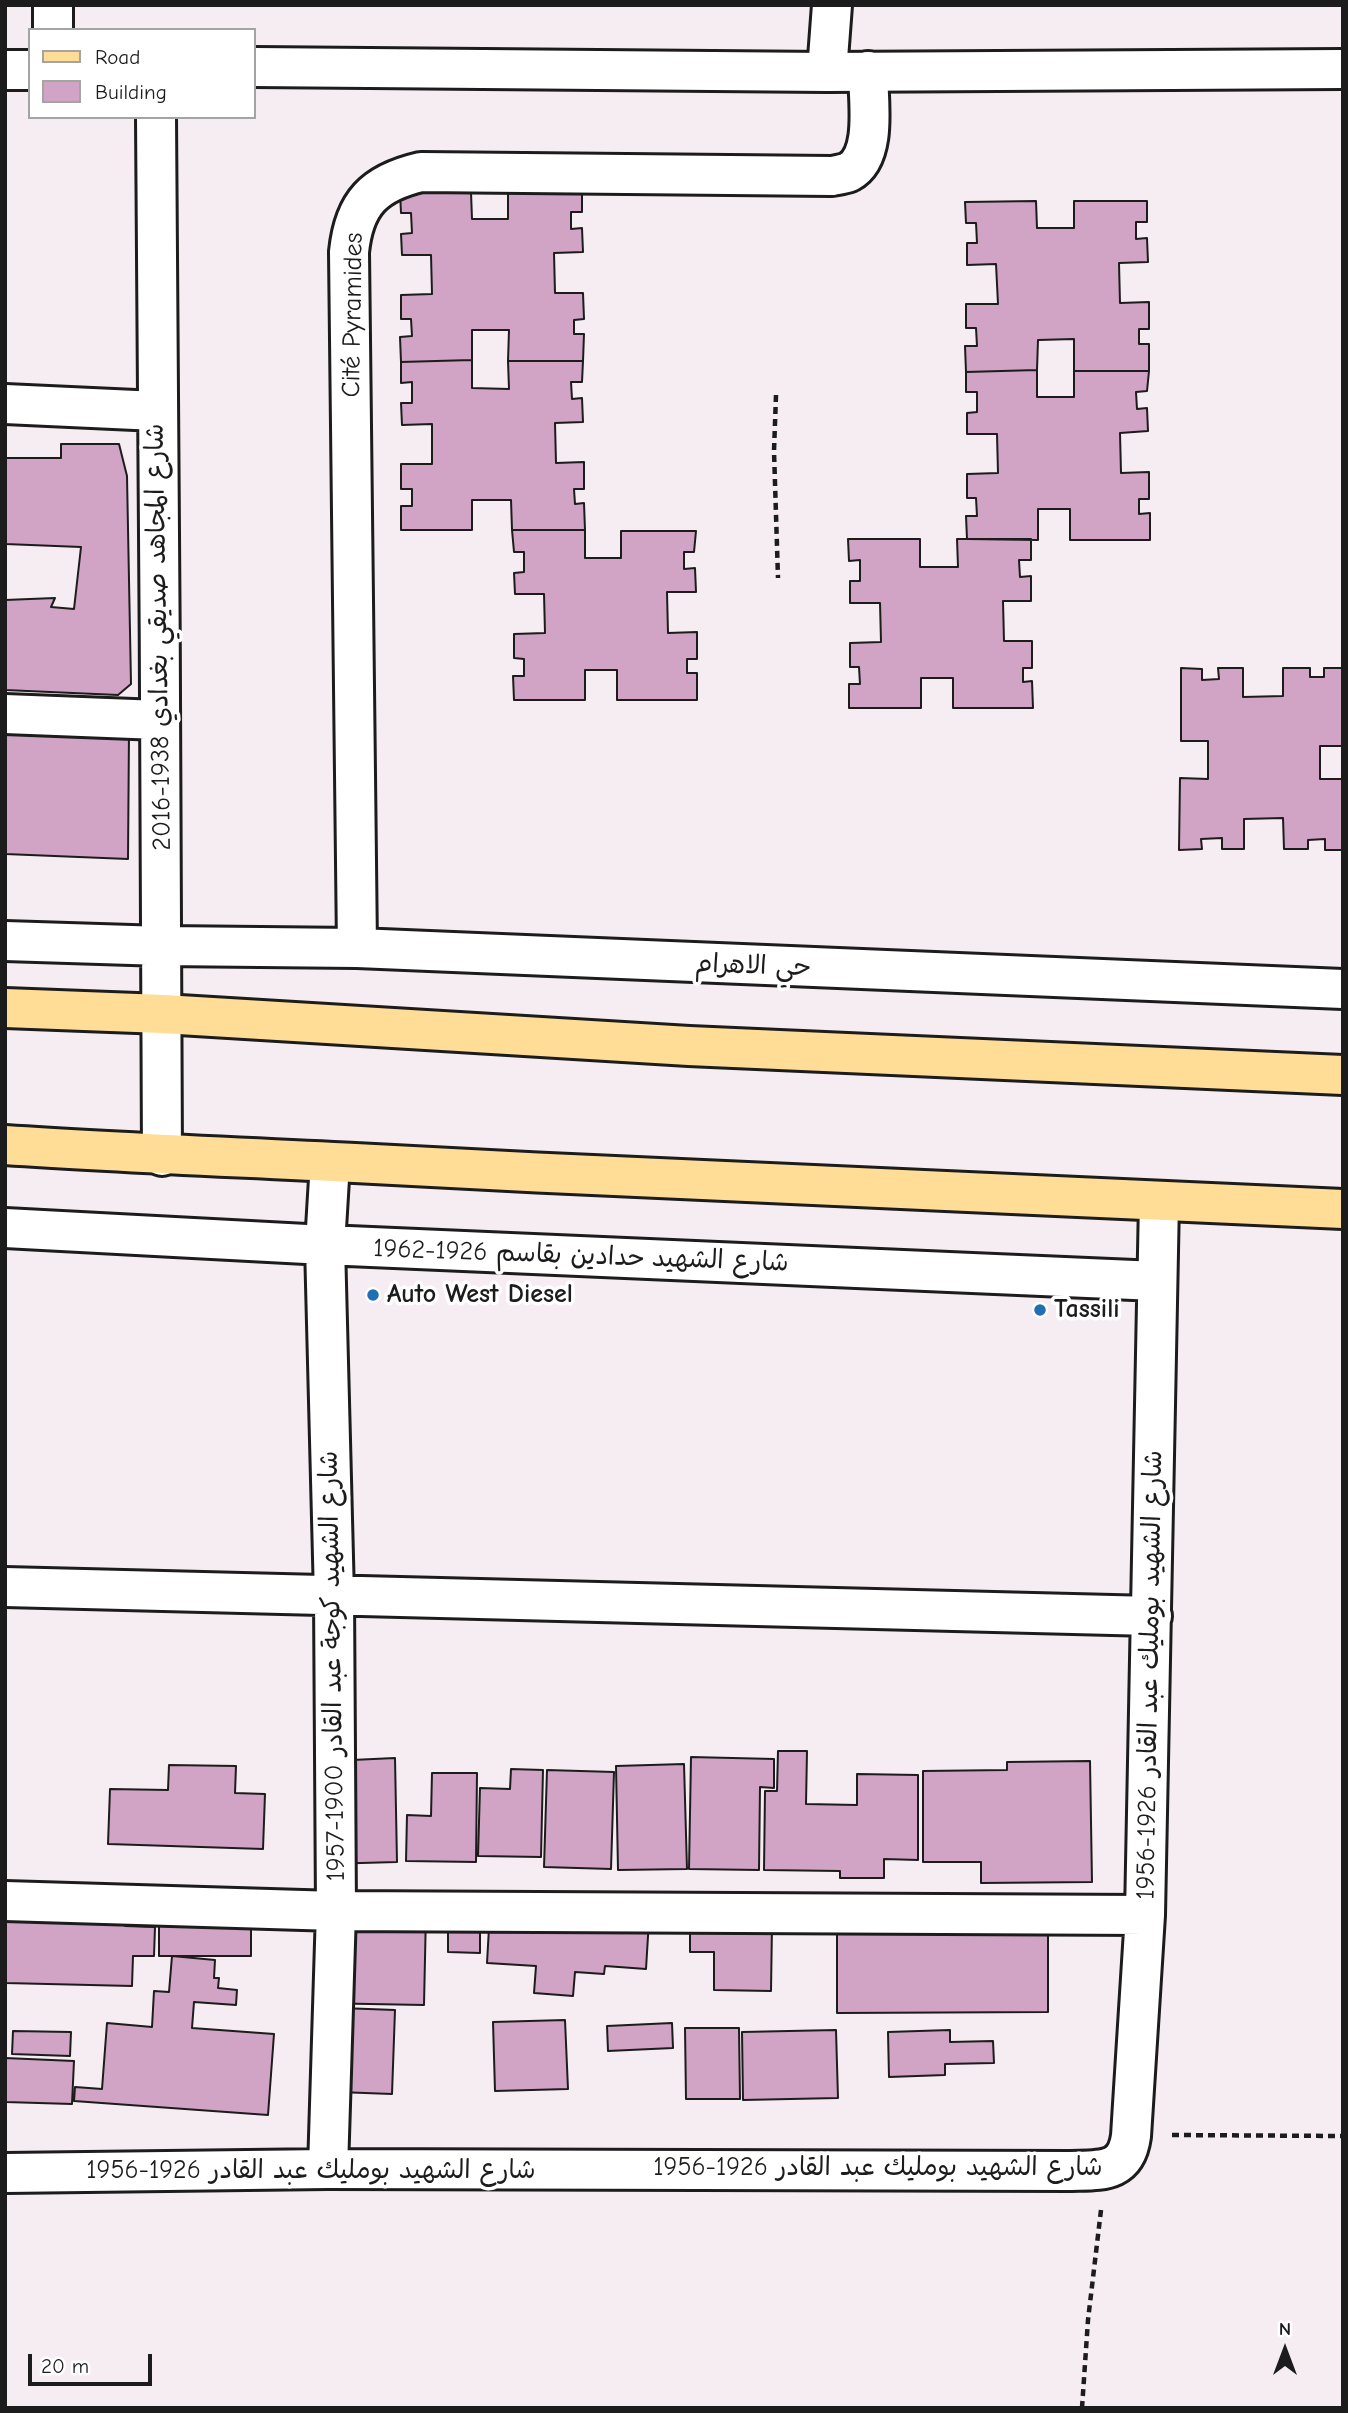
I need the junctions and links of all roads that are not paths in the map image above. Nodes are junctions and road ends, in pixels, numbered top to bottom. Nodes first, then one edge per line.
1 (53, 5) edge
2 (832, 5) edge
3 (53, 28) edge
4 (256, 67) edge
5 (28, 69) edge
6 (1343, 69) edge
7 (5, 70) edge
8 (868, 71) junction
9 (827, 72) junction
10 (156, 119) edge
11 (5, 404) edge
12 (157, 411) junction
13 (5, 714) edge
14 (159, 720) junction
15 (5, 941) edge
16 (163, 946) junction
17 (358, 948) junction
18 (1343, 989) edge
19 (5, 1009) edge
20 (163, 1014) junction
21 (1343, 1075) edge
22 (5, 1145) edge
23 (162, 1156) junction
24 (330, 1162) junction
25 (1159, 1201) junction
26 (1343, 1209) edge
27 (5, 1228) edge
28 (325, 1245) junction
29 (1157, 1281) junction
30 (5, 1587) edge
31 (334, 1596) junction
32 (1152, 1616) junction
33 (5, 1901) edge
34 (335, 1911) junction
35 (1145, 1915) junction
36 (328, 2169) junction
37 (5, 2172) edge

1 - 3 street
2 - 9 street
4 - 9 street
5 - 7 street
6 - 8 street
8 - 9 street
8 - 17 street, Cité Pyramides
10 - 12 street, شارع المجاهد صديقي بغدادي 1938-2016
11 - 12 street
12 - 14 street, شارع المجاهد صديقي بغدادي 1938-2016
13 - 14 street
14 - 16 street, شارع المجاهد صديقي بغدادي 1938-2016
15 - 16 street, حي الاهرام
16 - 17 street, حي الاهرام
16 - 20 street, شارع المجاهد صديقي بغدادي 1938-2016
17 - 18 street, حي الاهرام
19 - 20 main road
20 - 21 main road
20 - 23 street, شارع المجاهد صديقي بغدادي 1938-2016
22 - 23 main road
23 - 24 main road
24 - 25 main road
24 - 28 street, شارع الشهيد كوجة عبد القادر 1900-1957
25 - 26 main road
25 - 29 street, شارع الشهيد بومليك عبد القادر 1926-1956
27 - 28 street, شارع الشهيد حدادين بقاسم 1926-1962
28 - 29 street, شارع الشهيد حدادين بقاسم 1926-1962
28 - 31 street, شارع الشهيد كوجة عبد القادر 1900-1957
29 - 32 street, شارع الشهيد بومليك عبد القادر 1926-1956
30 - 31 street
31 - 32 street
31 - 34 street, شارع الشهيد كوجة عبد القادر 1900-1957
32 - 35 street, شارع الشهيد بومليك عبد القادر 1926-1956
33 - 34 street
34 - 35 street
34 - 36 street, شارع الشهيد كوجة عبد القادر 1900-1957
35 - 36 street, شارع الشهيد بومليك عبد القادر 1926-1956
36 - 37 street, شارع الشهيد بومليك عبد القادر 1926-1956

